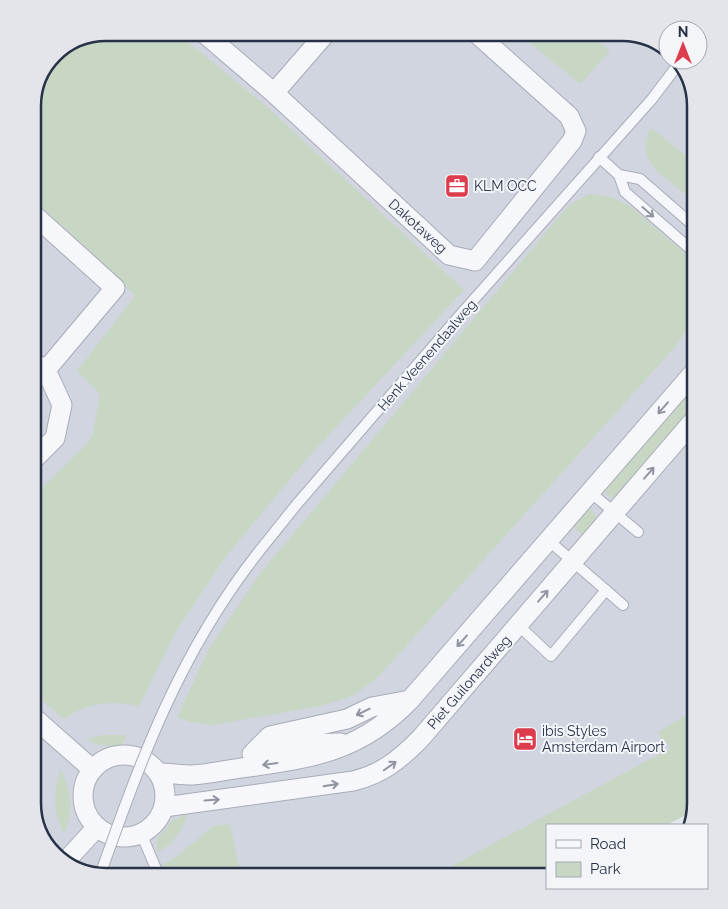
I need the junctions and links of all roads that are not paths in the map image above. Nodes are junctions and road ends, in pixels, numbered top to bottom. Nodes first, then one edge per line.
1 (214, 41) edge
2 (318, 41) edge
3 (485, 41) edge
4 (674, 70) edge
5 (274, 93) junction
6 (599, 157) junction
7 (619, 175) junction
8 (687, 219) edge
9 (41, 221) edge
10 (687, 245) edge
11 (41, 364) edge
12 (41, 369) edge
13 (687, 381) edge
14 (687, 429) edge
15 (41, 452) edge
16 (590, 492) junction
17 (615, 512) junction
18 (638, 532) dead end
19 (548, 540) junction
20 (573, 562) junction
21 (606, 590) junction
22 (623, 605) dead end
23 (518, 624) junction
24 (410, 700) junction
25 (41, 725) edge
26 (349, 743) junction
27 (254, 752) junction
28 (236, 768) junction
29 (92, 769) junction
30 (158, 773) junction
31 (164, 807) junction
32 (97, 827) junction
33 (141, 833) junction
34 (70, 856) edge
35 (103, 868) edge
36 (156, 868) edge

1 - 5 street
2 - 5 street
3 - 5 street, Dakotaweg
4 - 6 lane, Henk Veenendaalweg
6 - 7 lane
6 - 35 lane, Henk Veenendaalweg, bridge
7 - 8 lane
7 -> 10 lane
9 - 11 street
12 - 15 street
13 -> 16 street
17 -> 14 street, Piet Guilonardweg
16 - 17 lane
16 - 19 street
17 - 18 lane
17 - 20 street, Piet Guilonardweg
19 - 20 lane
19 -> 24 street
20 - 21 lane
23 -> 20 street, Piet Guilonardweg
21 - 22 lane
21 - 23 lane
31 -> 23 street, Piet Guilonardweg
24 - 26 street
24 -> 27 street
25 - 29 street
26 - 27 street
26 -> 28 street
27 - 28 street
28 - 30 street
29 - 30 street
29 - 32 street
30 - 31 street
31 - 33 street
32 - 33 street
32 - 34 street
33 - 36 lane

